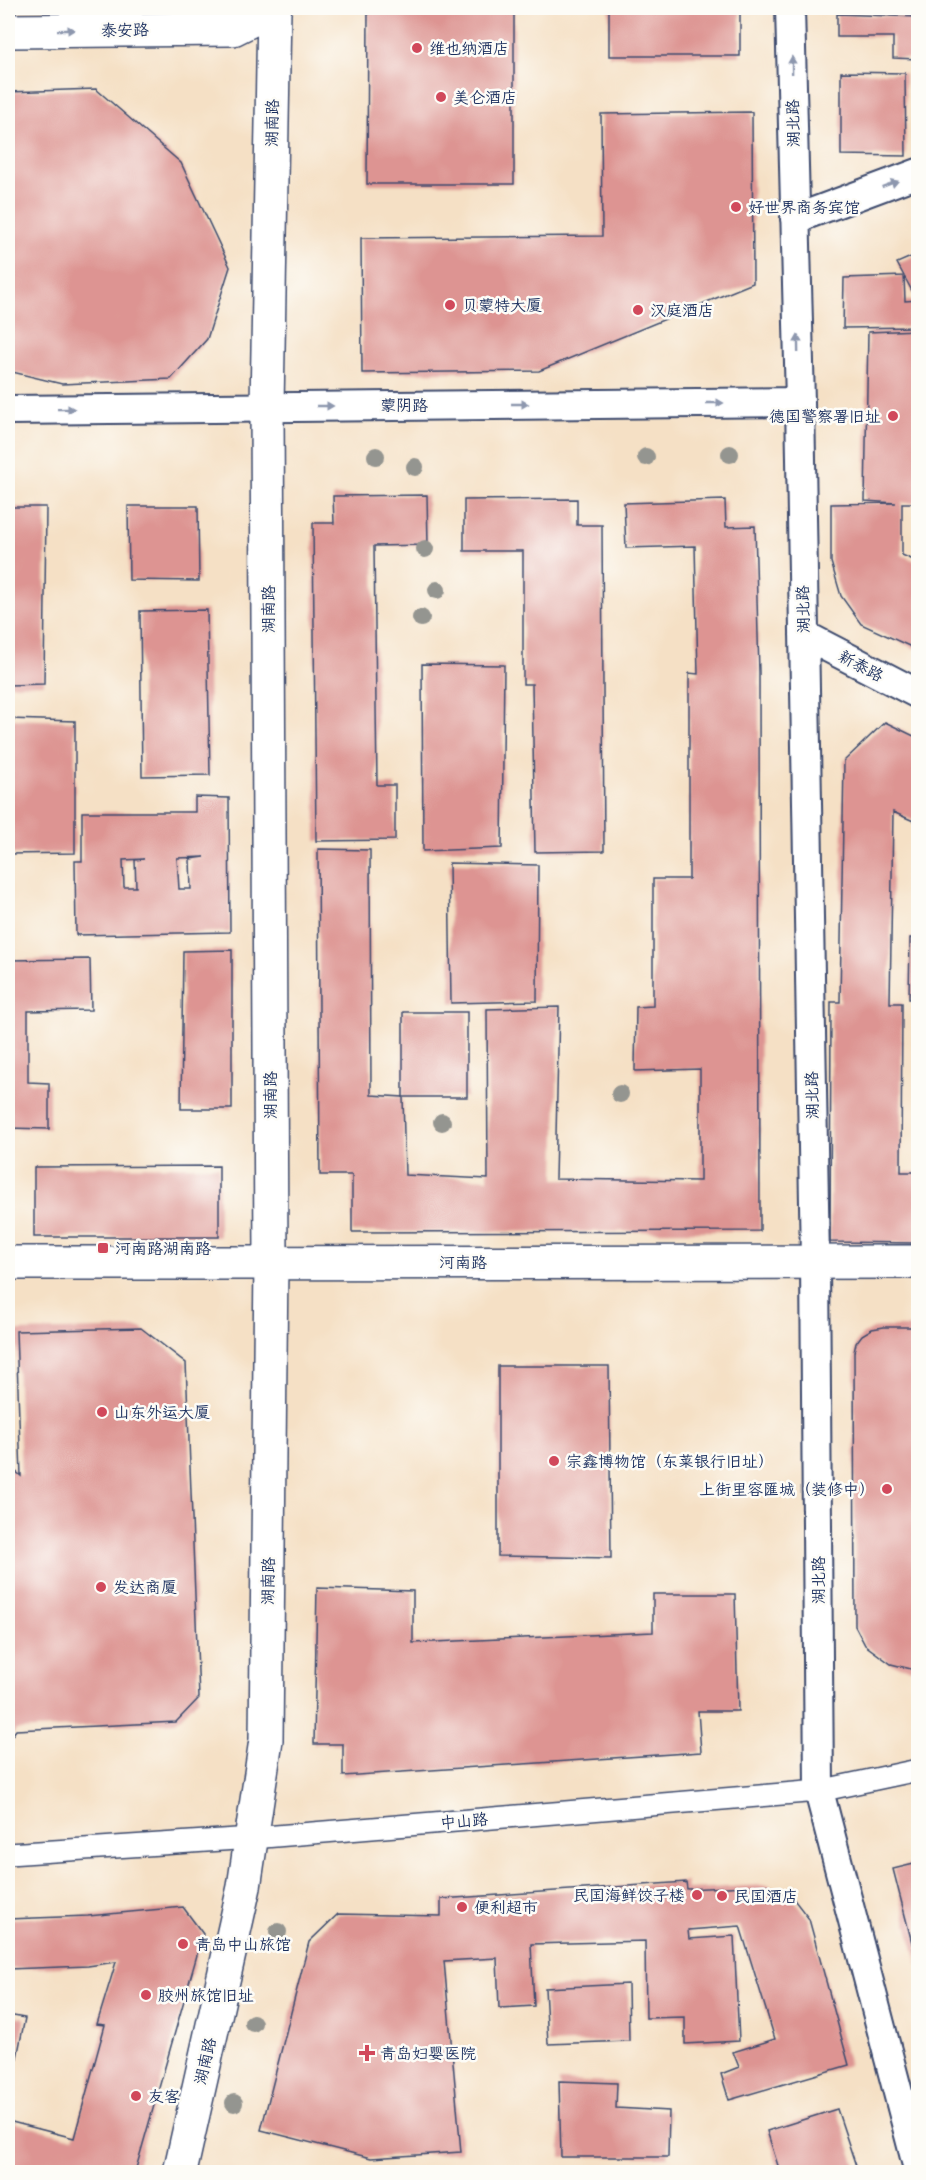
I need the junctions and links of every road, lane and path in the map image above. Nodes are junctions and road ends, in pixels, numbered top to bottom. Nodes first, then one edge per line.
1 (273, 8) edge
2 (790, 8) edge
3 (8, 31) edge
4 (918, 173) edge
5 (795, 219) junction
6 (800, 402) junction
7 (267, 406) junction
8 (8, 410) edge
9 (804, 635) junction
10 (918, 694) edge
11 (815, 1261) junction
12 (271, 1262) junction
13 (918, 1262) edge
14 (8, 1263) edge
15 (918, 1770) edge
16 (819, 1791) junction
17 (252, 1838) junction
18 (8, 1854) edge
19 (918, 2169) edge
20 (180, 2172) edge

3 -> 1 street, 泰安路
1 - 7 street, 湖南路
5 -> 2 street, 湖北路
5 -> 4 street
6 -> 5 street, 湖北路
7 -> 6 street, 蒙阴路
6 - 9 street, 湖北路
8 -> 7 street, 蒙阴路
7 - 12 street, 湖南路
9 - 10 street, 新泰路
9 - 11 street, 湖北路
11 - 12 street, 河南路
11 - 13 street, 河南路
11 - 16 street, 湖北路
12 - 14 street, 河南路
12 - 17 street, 湖南路
15 - 16 street, 中山路
16 - 17 street, 中山路
16 - 19 street, 湖北路
17 - 18 street, 中山路
17 - 20 street, 湖南路

